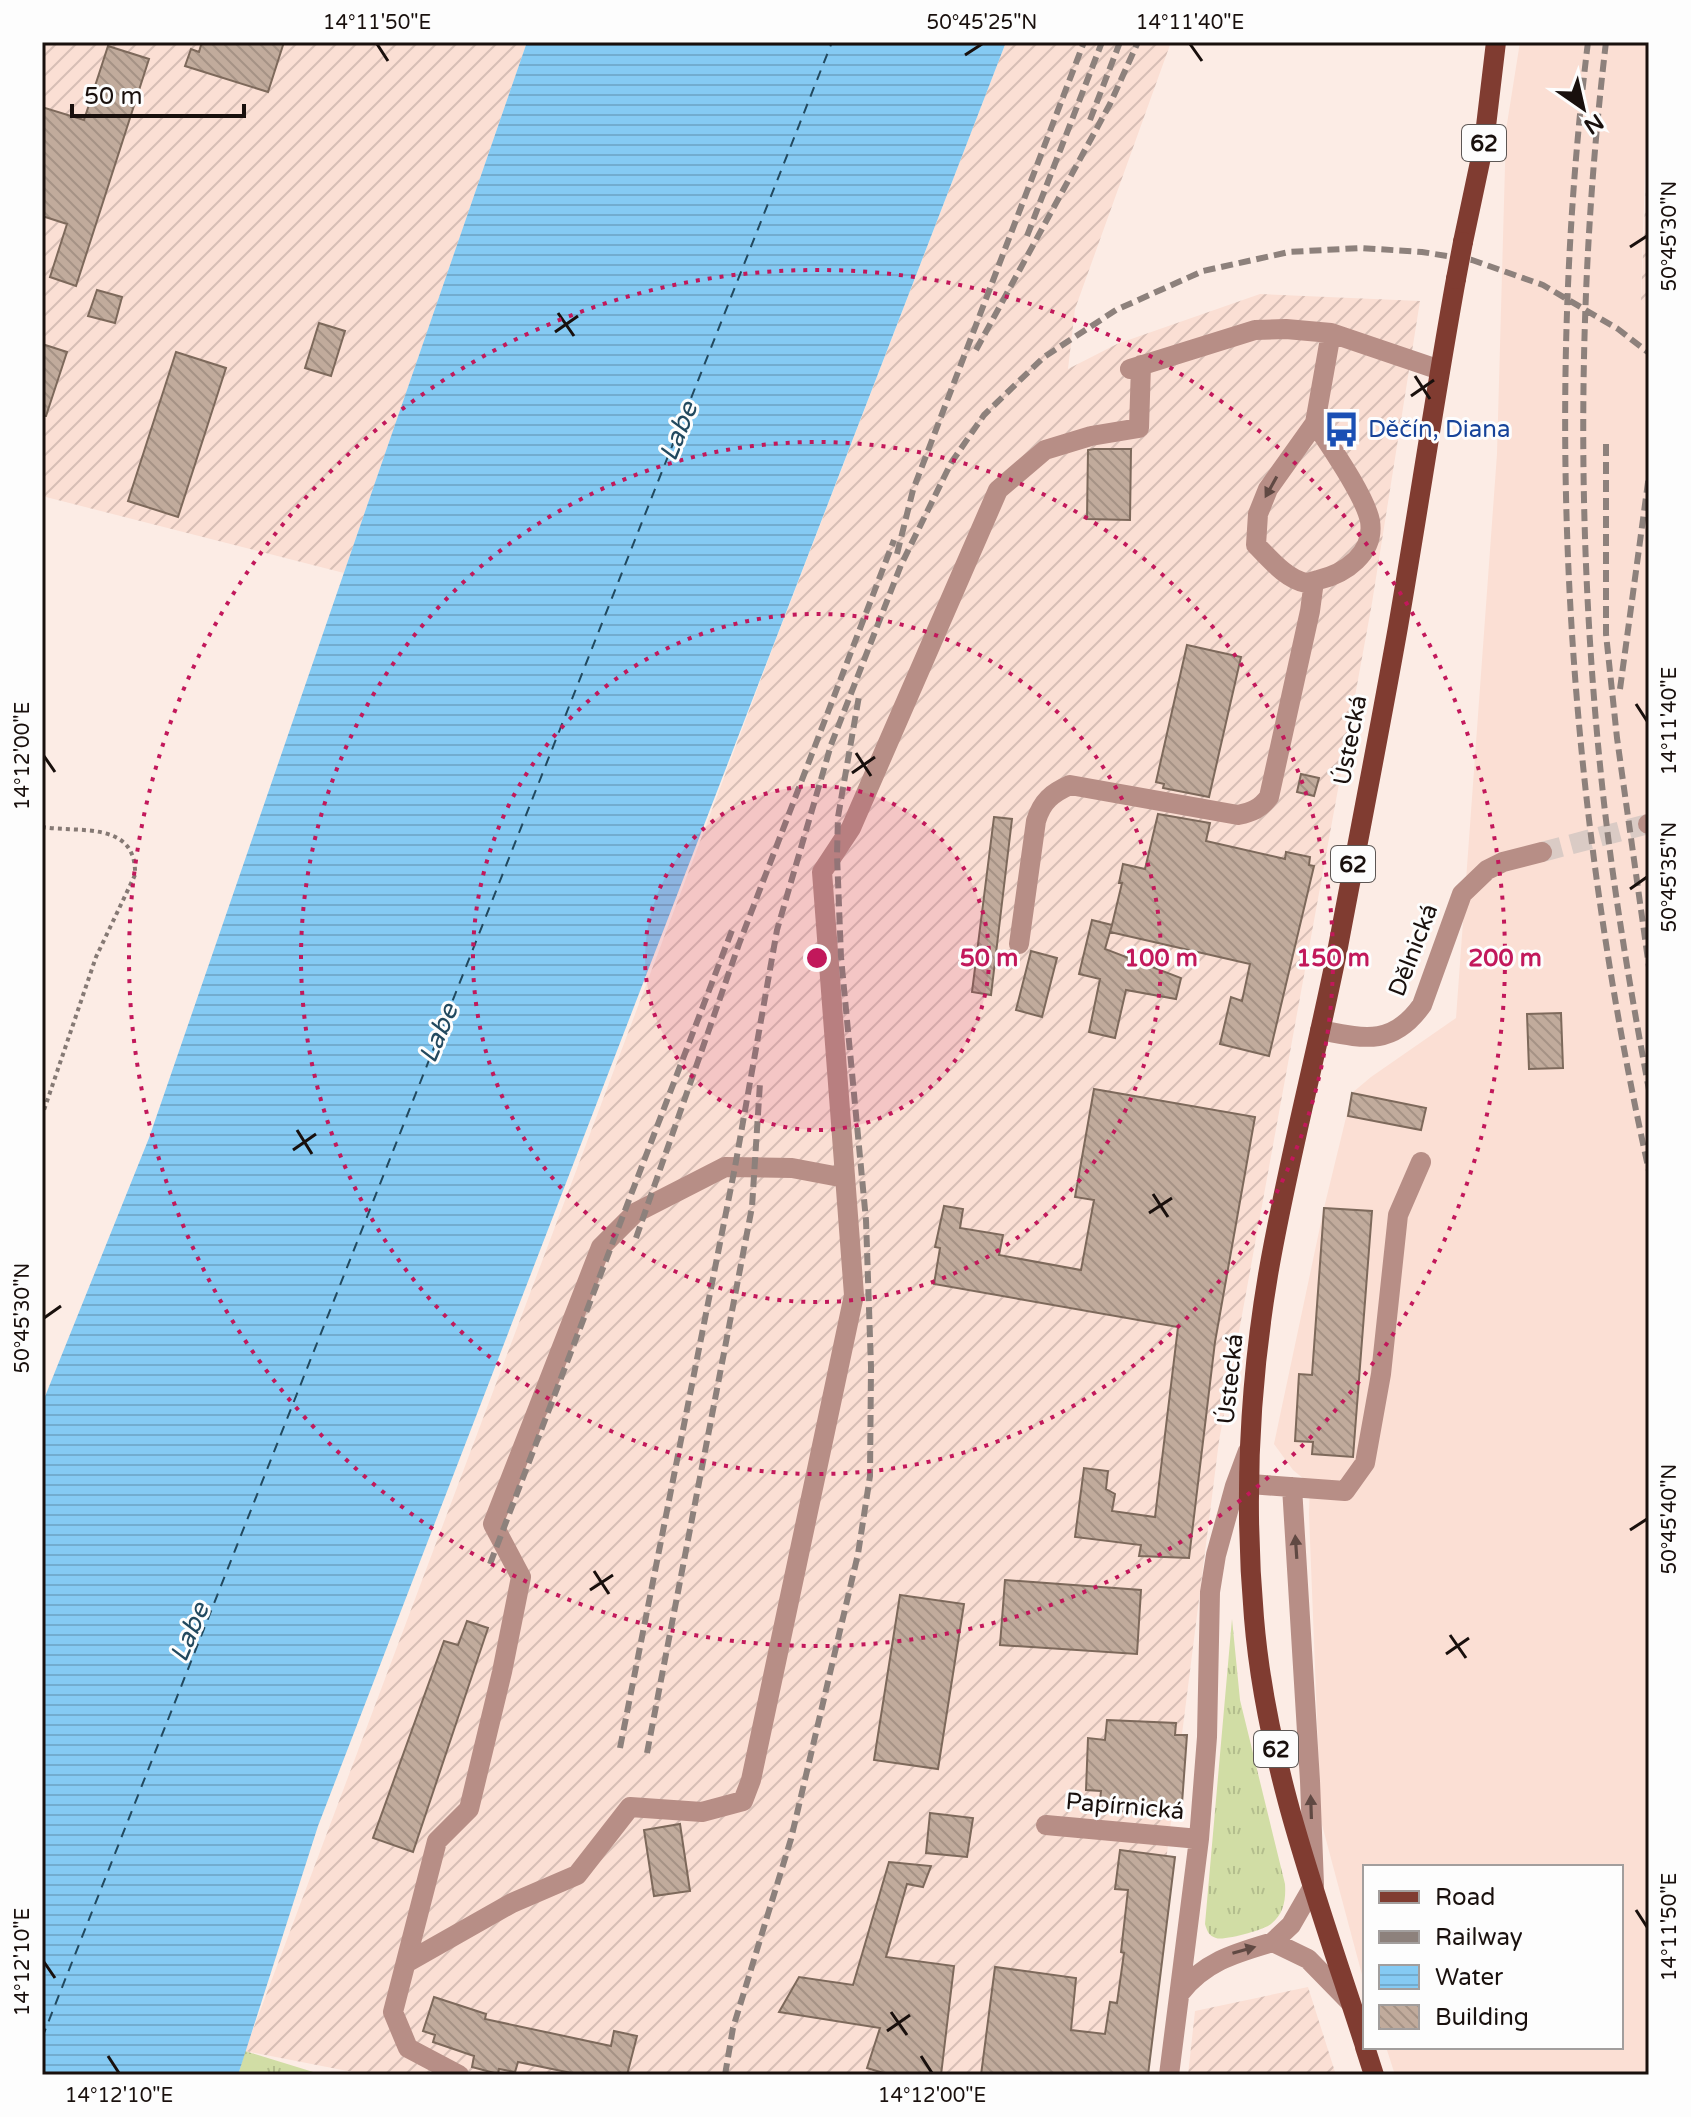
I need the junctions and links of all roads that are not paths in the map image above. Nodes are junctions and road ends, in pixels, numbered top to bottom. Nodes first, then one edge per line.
1 (1496, 42) edge
2 (1331, 333) junction
3 (1440, 370) junction
4 (1315, 423) junction
5 (1314, 581) junction
6 (1542, 852) tunnel mouth
7 (1019, 944) dead end
8 (1320, 1030) junction
9 (1421, 1162) dead end
10 (845, 1178) junction
11 (1250, 1447) junction
12 (1250, 1484) junction
13 (1292, 1487) junction
14 (1046, 1825) dead end
15 (1199, 1839) junction
16 (1314, 1885) junction
17 (1273, 1942) junction
18 (406, 1963) junction
19 (1180, 1993) junction
20 (1352, 2004) junction
21 (1363, 2040) edge
22 (1366, 2049) edge
23 (459, 2075) edge
24 (1169, 2075) edge
25 (1374, 2075) edge

1 - 3 main road, Ústecká / 62, bridge
2 - 3 street
2 - 4 street
2 - 10 street
3 - 8 main road, Ústecká / 62
4 - 5 street
4 -> 5 street
5 - 7 street
6 - 8 street, Dělnická
8 - 11 main road, Ústecká / 62
9 - 13 street
10 - 18 street
10 - 18 street
11 - 12 main road, Ústecká / 62
11 - 15 street, Ústecká
12 - 13 street
12 - 16 main road, Ústecká / 62
16 -> 13 street
14 - 15 street, Papírnická
15 - 19 street, Ústecká
16 - 17 street
16 - 20 main road, Ústecká / 62
19 -> 17 street
17 - 20 street
18 - 23 street
19 - 24 street, Ústecká
20 - 21 main road, 62
22 - 25 main road, 62

